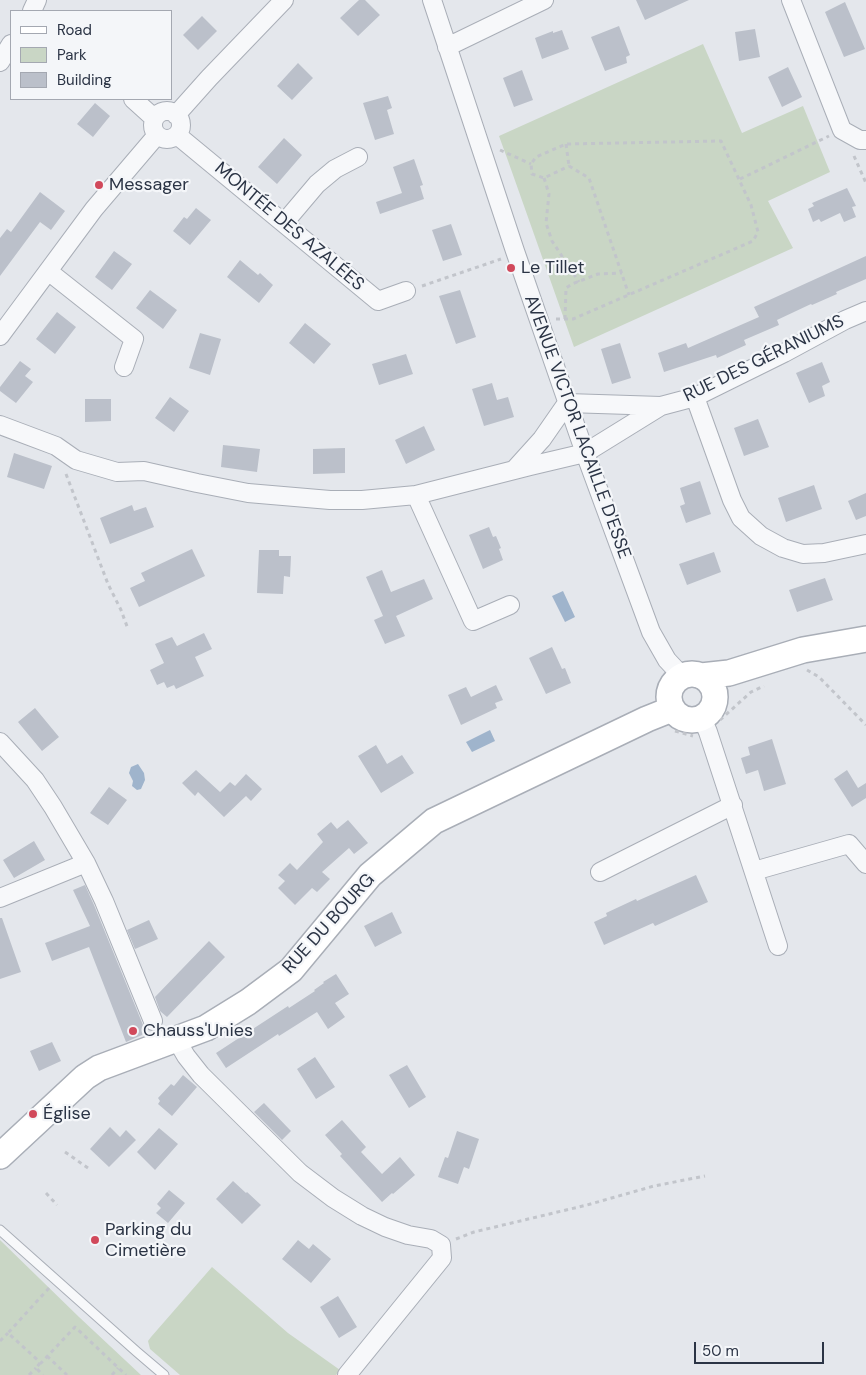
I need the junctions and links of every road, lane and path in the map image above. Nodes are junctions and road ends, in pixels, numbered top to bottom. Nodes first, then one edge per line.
1 (284, 0) edge
2 (432, 0) edge
3 (544, 0) edge
4 (791, 0) edge
5 (10, 46) edge
6 (447, 47) junction
7 (0, 62) edge
8 (134, 100) edge
9 (176, 115) junction
10 (154, 118) junction
11 (842, 130) junction
12 (157, 135) junction
13 (177, 135) junction
14 (866, 140) edge
15 (566, 144) junction
16 (482, 152) junction
17 (358, 158) dead end
18 (531, 164) junction
19 (569, 166) junction
20 (544, 178) junction
21 (740, 179) junction
22 (284, 223) junction
23 (515, 251) junction
24 (48, 271) junction
25 (622, 273) junction
26 (578, 282) junction
27 (406, 291) joint
28 (629, 295) junction
29 (866, 311) edge
30 (565, 318) junction
31 (541, 324) junction
32 (0, 336) edge
33 (124, 367) dead end
34 (695, 397) junction
35 (567, 403) junction
36 (661, 406) junction
37 (0, 425) edge
38 (56, 446) junction
39 (585, 453) junction
40 (514, 470) junction
41 (416, 495) junction
42 (866, 544) edge
43 (510, 605) dead end
44 (128, 629) dead end
45 (866, 639) edge
46 (802, 660) junction
47 (691, 676) junction
48 (769, 683) dead end
49 (708, 719) junction
50 (670, 720) junction
51 (866, 725) edge
52 (0, 742) edge
53 (733, 805) junction
54 (86, 863) junction
55 (866, 864) edge
56 (754, 871) junction
57 (600, 872) dead end
58 (0, 898) edge
59 (778, 946) dead end
60 (154, 1021) dead end
61 (176, 1039) junction
62 (65, 1152) dead end
63 (0, 1156) edge
64 (88, 1168) dead end
65 (705, 1176) dead end
66 (46, 1193) dead end
67 (57, 1205) dead end
68 (0, 1230) edge
69 (442, 1245) junction
70 (56, 1280) junction
71 (8, 1333) junction
72 (0, 1341) edge
73 (47, 1356) junction
74 (40, 1363) junction
75 (36, 1368) junction
76 (118, 1368) junction
77 (29, 1375) edge
78 (43, 1375) edge
79 (67, 1375) edge
80 (112, 1375) edge
81 (126, 1375) edge
82 (164, 1375) edge
83 (347, 1375) edge

1 - 9 street
2 - 6 street, AVENUE VICTOR LACAILLE D'ESSE
3 - 6 street
4 - 11 street
5 - 7 street
6 - 16 street, AVENUE VICTOR LACAILLE D'ESSE
8 - 10 street
9 - 10 street
9 - 13 street
10 - 12 street
11 - 14 street
11 - 21 path
12 - 13 street
12 - 24 street
13 - 22 street, MONTÉE DES AZALÉES
15 - 18 path
15 - 19 path
15 - 21 path
16 - 18 path
16 - 23 street, AVENUE VICTOR LACAILLE D'ESSE
17 - 22 street
18 - 20 path
19 - 20 path
19 - 25 path
20 - 26 path
21 - 28 path
22 - 27 street, MONTÉE DES AZALÉES
23 - 27 path
23 - 31 street, AVENUE VICTOR LACAILLE D'ESSE
24 - 32 street
24 - 33 street
25 - 26 path
25 - 28 path
26 - 30 path
28 - 30 path
29 - 34 street, RUE DES GÉRANIUMS
30 - 31 path
31 - 35 street, AVENUE VICTOR LACAILLE D'ESSE
34 - 36 street, RUE DES GÉRANIUMS
34 - 42 street
35 - 36 street, RUE DES GÉRANIUMS
35 - 39 street, AVENUE VICTOR LACAILLE D'ESSE
35 - 40 street
36 - 39 street, RUE DES GÉRANIUMS
37 - 38 street, RUE DES GÉRANIUMS
38 - 41 street, RUE DES GÉRANIUMS
38 - 44 path
39 - 40 street, RUE DES GÉRANIUMS
39 - 47 street, AVENUE VICTOR LACAILLE D'ESSE
40 - 41 street, RUE DES GÉRANIUMS
41 - 43 street
45 - 46 street
46 - 47 street
46 - 49 street
46 - 51 path
47 - 49 street
47 - 50 street
48 - 49 path
49 - 50 street
49 - 50 path
49 - 53 street
50 - 61 street, RUE DU BOURG
52 - 54 street
53 - 56 street
53 - 57 street
54 - 58 street
54 - 60 street
55 - 56 street
56 - 59 street
61 - 63 street, RUE DU BOURG
61 - 69 street
62 - 64 path
65 - 69 path
66 - 67 path
68 - 70 lane
69 - 83 street
70 - 71 path
70 - 82 lane
71 - 72 path
71 - 74 path
73 - 74 path
73 - 76 path
73 - 79 path
74 - 75 path
75 - 77 path
75 - 78 path
76 - 80 path
76 - 81 path

